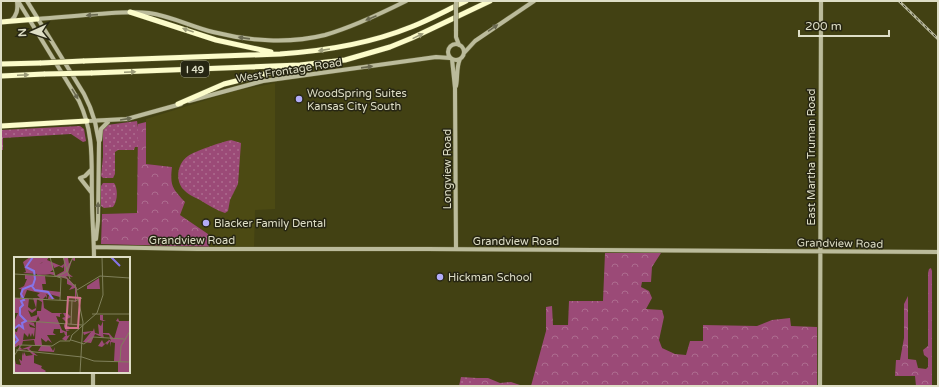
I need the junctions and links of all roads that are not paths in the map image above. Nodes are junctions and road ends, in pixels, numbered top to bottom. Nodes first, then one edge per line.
1 (18, 1) edge
2 (27, 1) edge
3 (406, 1) edge
4 (456, 1) edge
5 (466, 1) edge
6 (490, 1) edge
7 (534, 1) edge
8 (821, 1) edge
9 (130, 12) junction
10 (29, 19) junction
11 (37, 19) junction
12 (11, 21) junction
13 (1, 22) edge
14 (456, 37) junction
15 (454, 45) junction
16 (459, 45) junction
17 (464, 53) junction
18 (280, 54) junction
19 (451, 58) junction
20 (460, 59) junction
21 (2, 64) edge
22 (300, 65) junction
23 (1, 76) edge
24 (455, 88) junction
25 (178, 104) junction
26 (87, 121) junction
27 (111, 121) junction
28 (95, 122) junction
29 (3, 125) edge
30 (99, 152) junction
31 (92, 167) junction
32 (92, 180) junction
33 (99, 182) junction
34 (99, 190) junction
35 (92, 193) junction
36 (94, 247) junction
37 (456, 249) junction
38 (820, 252) junction
39 (938, 252) edge
40 (94, 257) edge
41 (93, 373) edge
42 (93, 386) edge
43 (820, 386) edge

1 - 10 main road
1 - 12 main road
2 - 11 main road
3 -> 9 main road
4 - 14 main road, bridge
5 -> 18 highway, I 49
22 -> 6 highway, I 49
17 -> 7 main road
8 - 38 main road, East Martha Truman Road
9 -> 11 main road
18 -> 9 highway
10 - 11 highway
10 - 12 highway
10 -> 26 main road
11 - 28 main road
12 - 13 highway
14 - 15 main road
14 - 16 main road
15 - 16 main road
15 - 19 main road
16 - 17 main road
17 - 20 main road
18 - 21 highway, I 49, bridge
19 - 20 main road
19 - 24 main road, Longview Road
25 -> 19 main road, West Frontage Road
20 - 24 main road, Longview Road
23 -> 22 highway, I 49, bridge
22 - 25 highway
24 - 37 main road, Longview Road
27 -> 25 main road, West Frontage Road
26 - 28 main road, West Frontage Road
26 - 29 highway
26 - 31 main road
27 - 28 main road, West Frontage Road
27 - 30 main road
28 - 30 main road
30 - 33 main road
31 - 32 main road
31 - 33 main road
31 - 35 main road
32 - 34 main road
32 - 35 main road
33 - 34 main road
36 -> 34 main road
35 - 36 main road
36 - 37 main road, Grandview Road
36 - 40 main road
37 - 38 main road, Grandview Road
38 - 39 main road, Grandview Road
38 - 43 main road, East Martha Truman Road
41 - 42 main road

